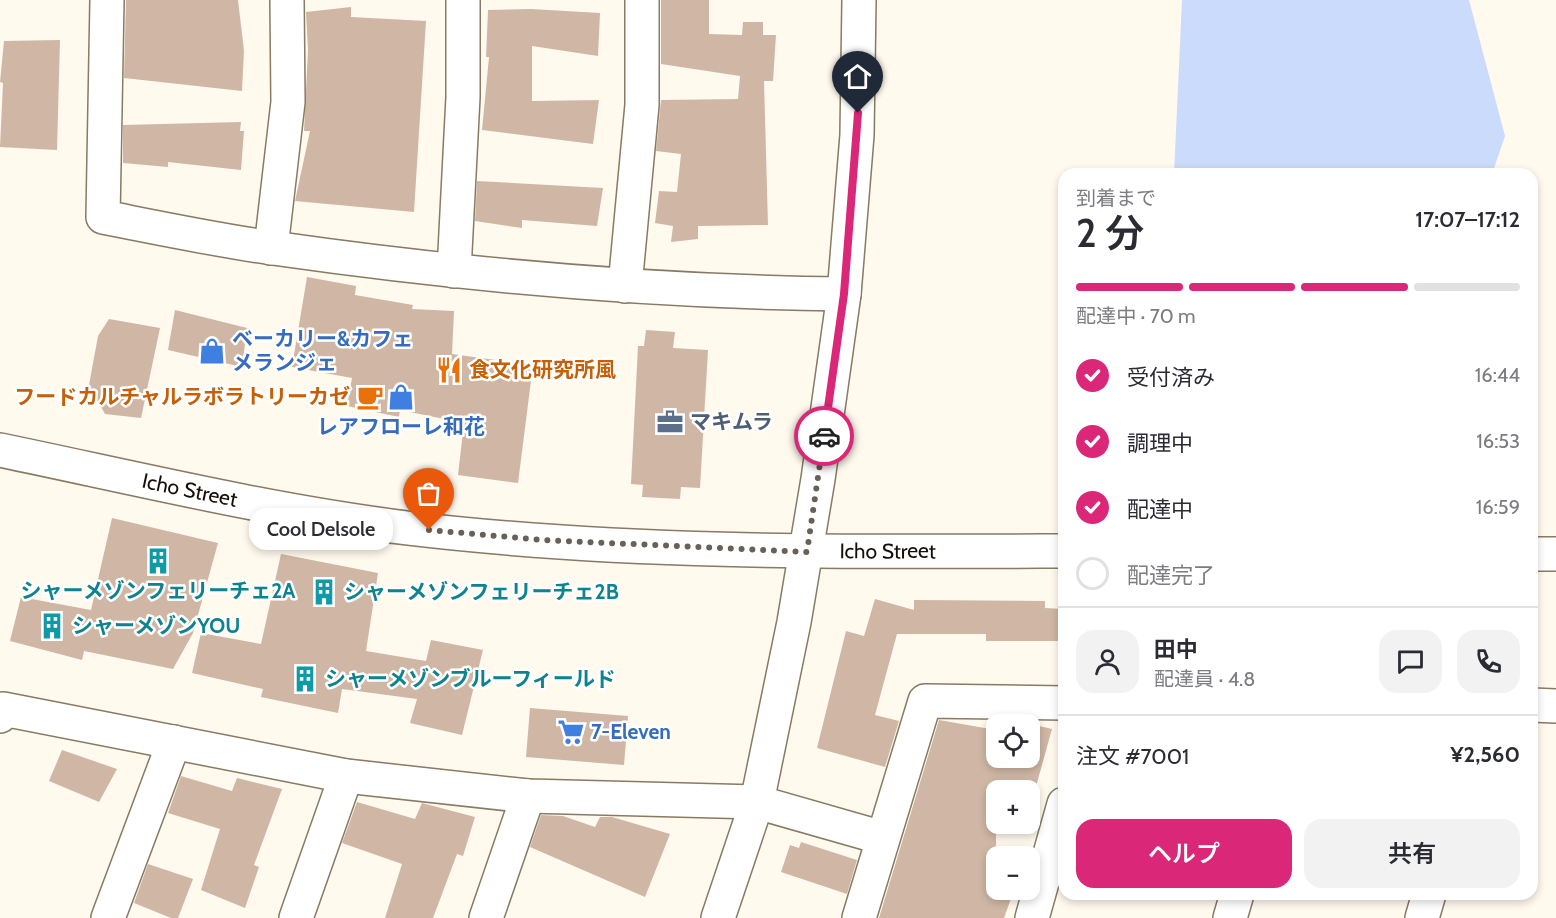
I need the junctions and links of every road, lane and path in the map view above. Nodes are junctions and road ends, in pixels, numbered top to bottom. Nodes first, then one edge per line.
1 (107, 0) edge
2 (286, 0) edge
3 (463, 0) edge
4 (642, 0) edge
5 (859, 0) edge
6 (271, 248) junction
7 (454, 271) junction
8 (625, 286) junction
9 (844, 294) junction
10 (0, 450) edge
11 (1058, 551) edge
12 (807, 552) junction
13 (1538, 554) edge
14 (1556, 554) edge
15 (1058, 703) edge
16 (1538, 705) edge
17 (1556, 706) edge
18 (0, 716) edge
19 (174, 742) junction
20 (346, 776) junction
21 (528, 796) junction
22 (757, 802) junction
23 (1058, 825) edge
24 (883, 838) junction
25 (1235, 900) edge
26 (1427, 900) edge
27 (108, 918) edge
28 (296, 918) edge
29 (486, 918) edge
30 (718, 918) edge
31 (859, 918) edge
32 (1032, 918) edge
33 (1230, 918) edge
34 (1422, 918) edge

1 - 6 street
2 - 6 street
3 - 7 street
4 - 8 street
5 - 9 street
6 - 7 street
7 - 8 street
8 - 9 street
9 - 12 street
10 - 12 street, Icho Street
11 - 12 street, Icho Street
12 - 22 street
13 - 14 street
15 - 24 street
16 - 17 street
18 - 19 street
19 - 20 street
19 - 27 street
20 - 21 street
20 - 28 street
21 - 22 street
21 - 29 street
22 - 24 street
22 - 30 street
23 - 32 street
24 - 31 street
25 - 33 street
26 - 34 street

